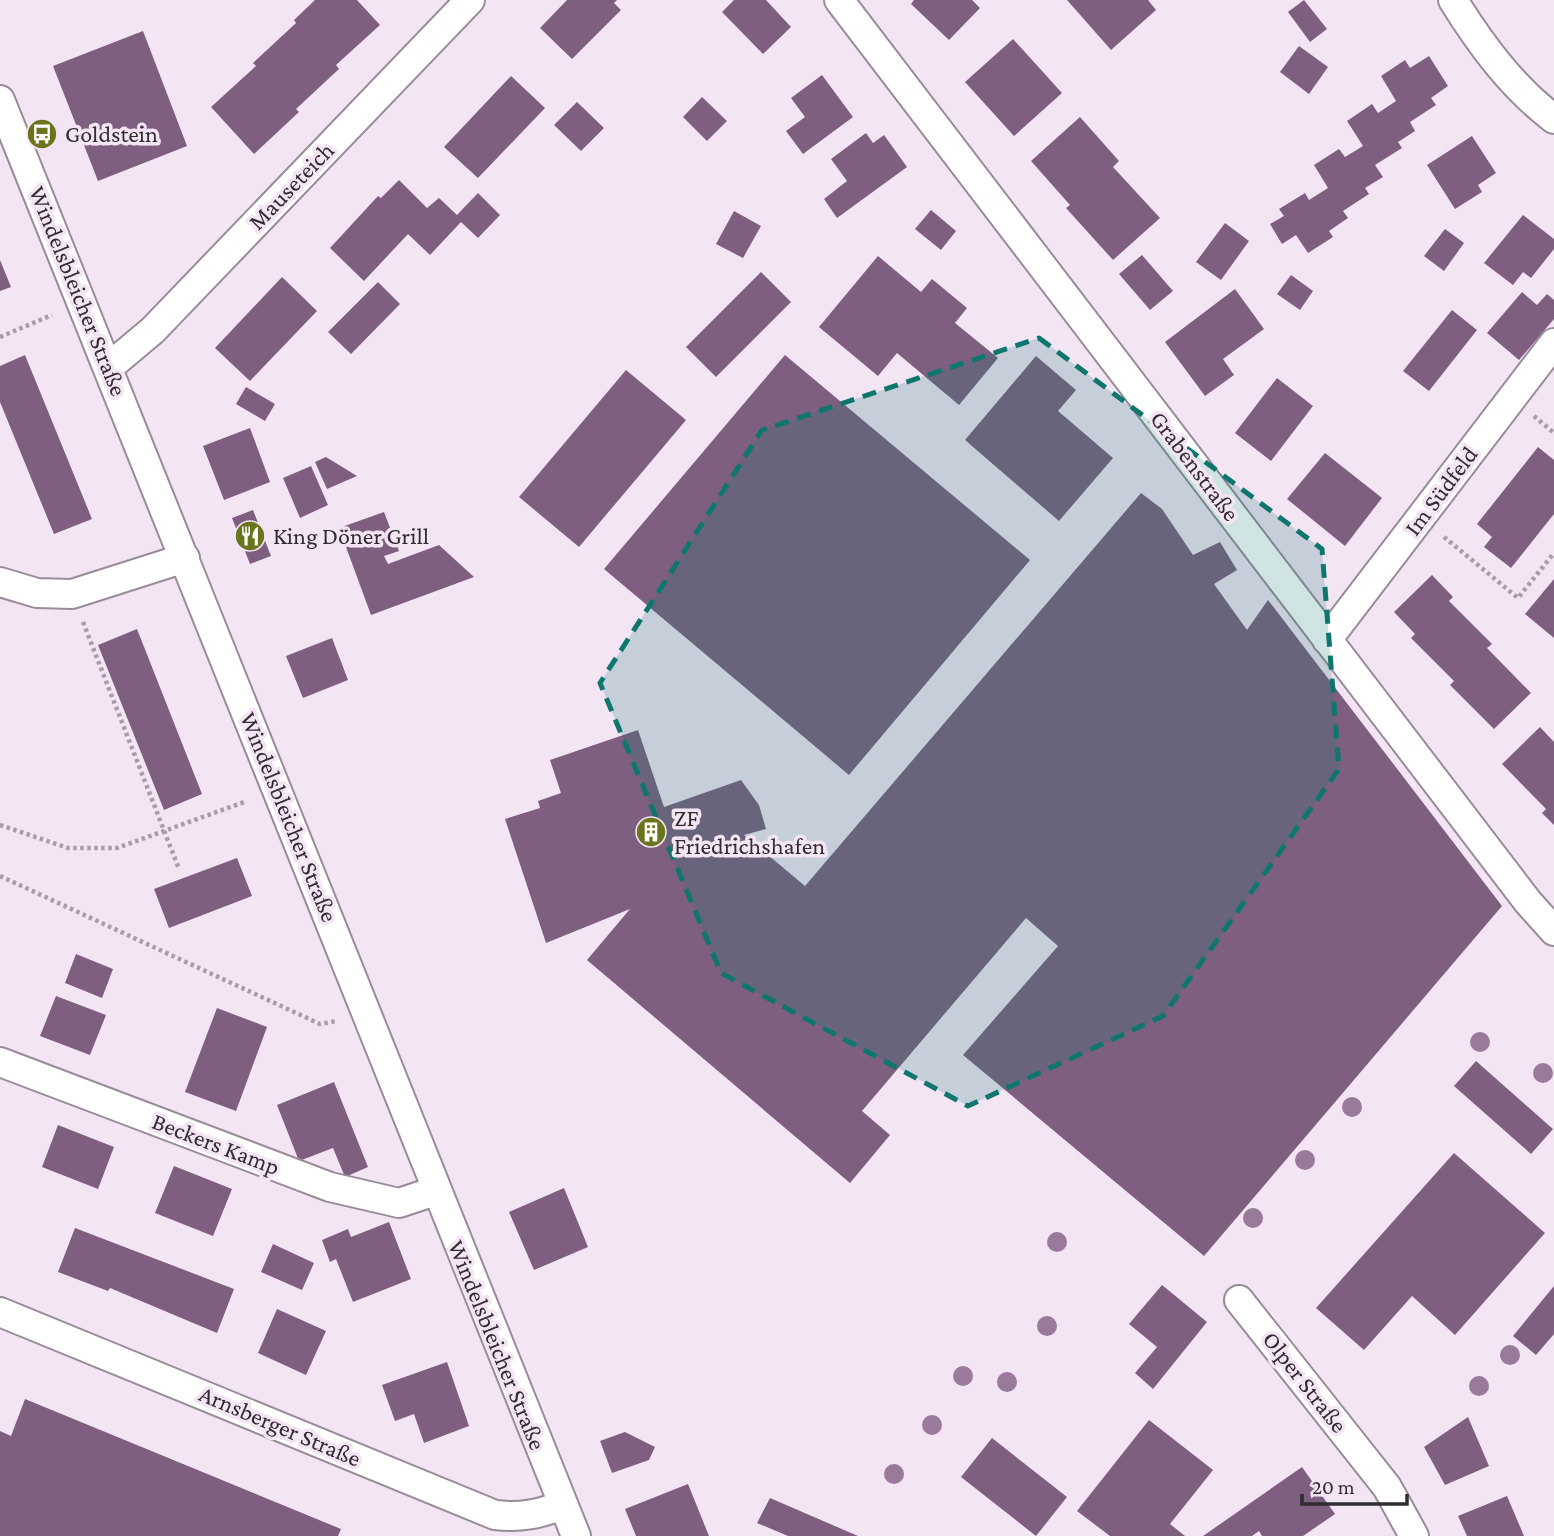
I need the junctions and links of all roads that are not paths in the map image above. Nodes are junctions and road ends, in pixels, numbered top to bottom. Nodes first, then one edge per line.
1 (470, 0) edge
2 (839, 0) edge
3 (1452, 0) edge
4 (0, 100) edge
5 (1554, 119) edge
6 (1554, 343) edge
7 (109, 367) junction
8 (185, 558) junction
9 (0, 582) edge
10 (1327, 640) junction
11 (1554, 931) edge
12 (0, 1062) edge
13 (435, 1191) junction
14 (1239, 1300) dead end
15 (0, 1312) edge
16 (563, 1505) junction
17 (576, 1536) edge
18 (1414, 1536) edge

1 - 7 street, Mauseteich
2 - 10 street, Grabenstraße
3 - 5 street
4 - 7 street, Windelsbleicher Straße
6 - 10 street, Im Südfeld
7 - 8 street, Windelsbleicher Straße
8 - 9 street
8 - 13 street, Windelsbleicher Straße
10 - 11 street, Grabenstraße
12 - 13 street, Beckers Kamp
13 - 16 street, Windelsbleicher Straße
14 - 18 street, Olper Straße
15 - 16 street, Arnsberger Straße
16 - 17 street, Windelsbleicher Straße

